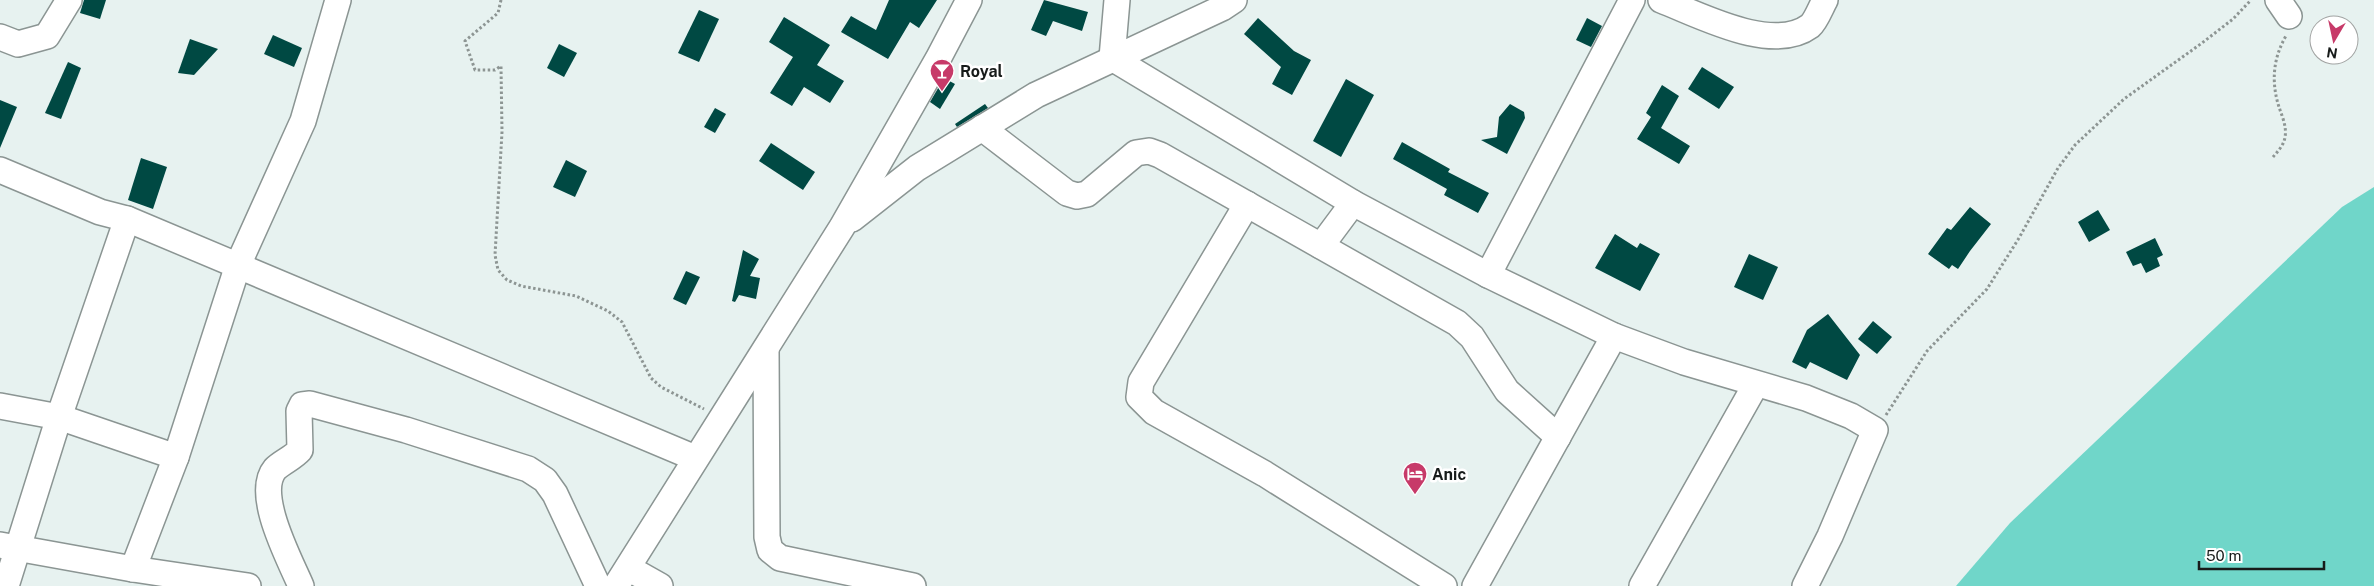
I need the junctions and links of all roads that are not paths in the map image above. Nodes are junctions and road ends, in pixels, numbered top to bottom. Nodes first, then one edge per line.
1 (69, 0) edge
2 (338, 0) edge
3 (969, 0) edge
4 (1116, 0) edge
5 (1234, 0) edge
6 (1632, 0) edge
7 (1661, 0) edge
8 (1825, 0) edge
9 (0, 37) edge
10 (1112, 58) junction
11 (982, 128) junction
12 (0, 170) edge
13 (1353, 203) junction
14 (1247, 204) junction
15 (127, 219) junction
16 (842, 226) junction
17 (1320, 246) junction
18 (238, 265) junction
19 (1488, 275) junction
20 (1614, 336) junction
21 (766, 349) junction
22 (1756, 384) junction
23 (0, 406) edge
24 (59, 417) junction
25 (1558, 437) junction
26 (176, 457) junction
27 (695, 458) junction
28 (9, 547) edge
29 (132, 569) junction
30 (622, 577) edge
31 (6, 586) edge
32 (248, 586) edge
33 (301, 586) edge
34 (598, 586) edge
35 (660, 586) edge
36 (913, 586) edge
37 (1444, 586) edge
38 (1476, 586) edge
39 (1642, 586) edge
40 (1805, 586) edge

1 - 9 street
2 - 18 street
3 - 16 street
4 - 10 street
5 - 10 street
6 - 19 street
7 - 8 street
10 - 11 street
10 - 13 street
11 - 14 street
11 - 16 street
12 - 15 street
13 - 17 street
13 - 19 street
14 - 17 street
14 - 37 street
15 - 18 street
15 - 24 street
16 - 21 street
17 - 25 street
18 - 26 street
18 - 27 street
19 - 20 street
20 - 22 street
20 - 25 street
21 - 27 street
21 - 36 street
22 - 39 street
22 - 40 street
23 - 24 street
24 - 26 street
24 - 28 street
25 - 38 street
26 - 29 street
27 - 30 street
28 - 29 street
28 - 31 street
29 - 32 street
30 - 35 street
33 - 34 street

